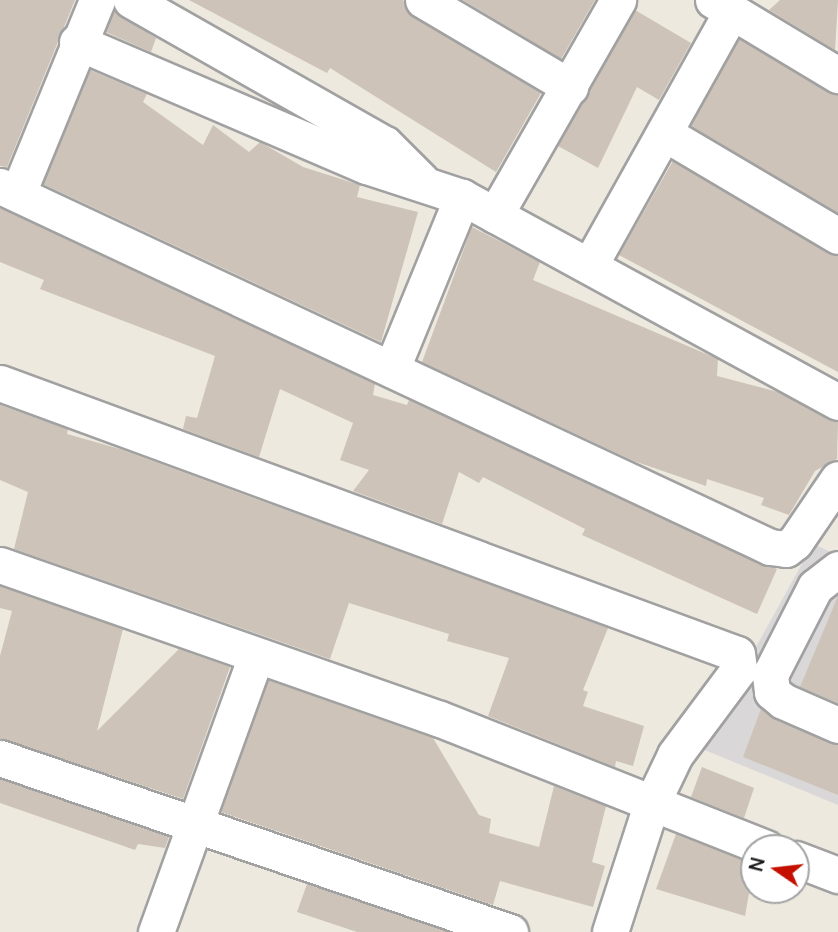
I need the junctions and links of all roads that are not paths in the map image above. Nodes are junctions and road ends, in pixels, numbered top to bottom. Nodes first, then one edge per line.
1 (97, 0) edge
2 (131, 0) edge
3 (423, 0) edge
4 (618, 0) edge
5 (722, 6) edge
6 (77, 41) junction
7 (838, 75) edge
8 (570, 87) junction
9 (664, 133) junction
10 (421, 180) junction
11 (9, 189) edge
12 (462, 197) junction
13 (495, 215) junction
14 (838, 236) edge
15 (591, 263) junction
16 (392, 368) junction
17 (0, 383) edge
18 (838, 402) edge
19 (838, 479) edge
20 (0, 565) edge
21 (838, 569) edge
22 (256, 655) junction
23 (838, 725) edge
24 (0, 758) edge
25 (651, 805) junction
26 (195, 825) junction
27 (740, 839) edge
28 (810, 864) edge
29 (838, 875) edge
30 (156, 932) edge
31 (510, 932) edge
32 (610, 932) edge

1 - 6 street
2 - 10 street
3 - 8 street
4 - 8 street
5 - 7 street
5 - 9 street
6 - 10 street
6 - 11 street
8 - 13 street
9 - 14 street
9 - 15 street
10 - 12 street
11 - 16 street
12 - 13 street
12 - 16 street
13 - 15 street
15 - 18 street
16 - 19 street
17 - 25 street
20 - 22 street
21 - 23 street
22 - 25 street
22 - 26 street
24 - 26 street
25 - 27 street
25 - 32 street
26 - 30 street
26 - 31 street
28 - 29 street

